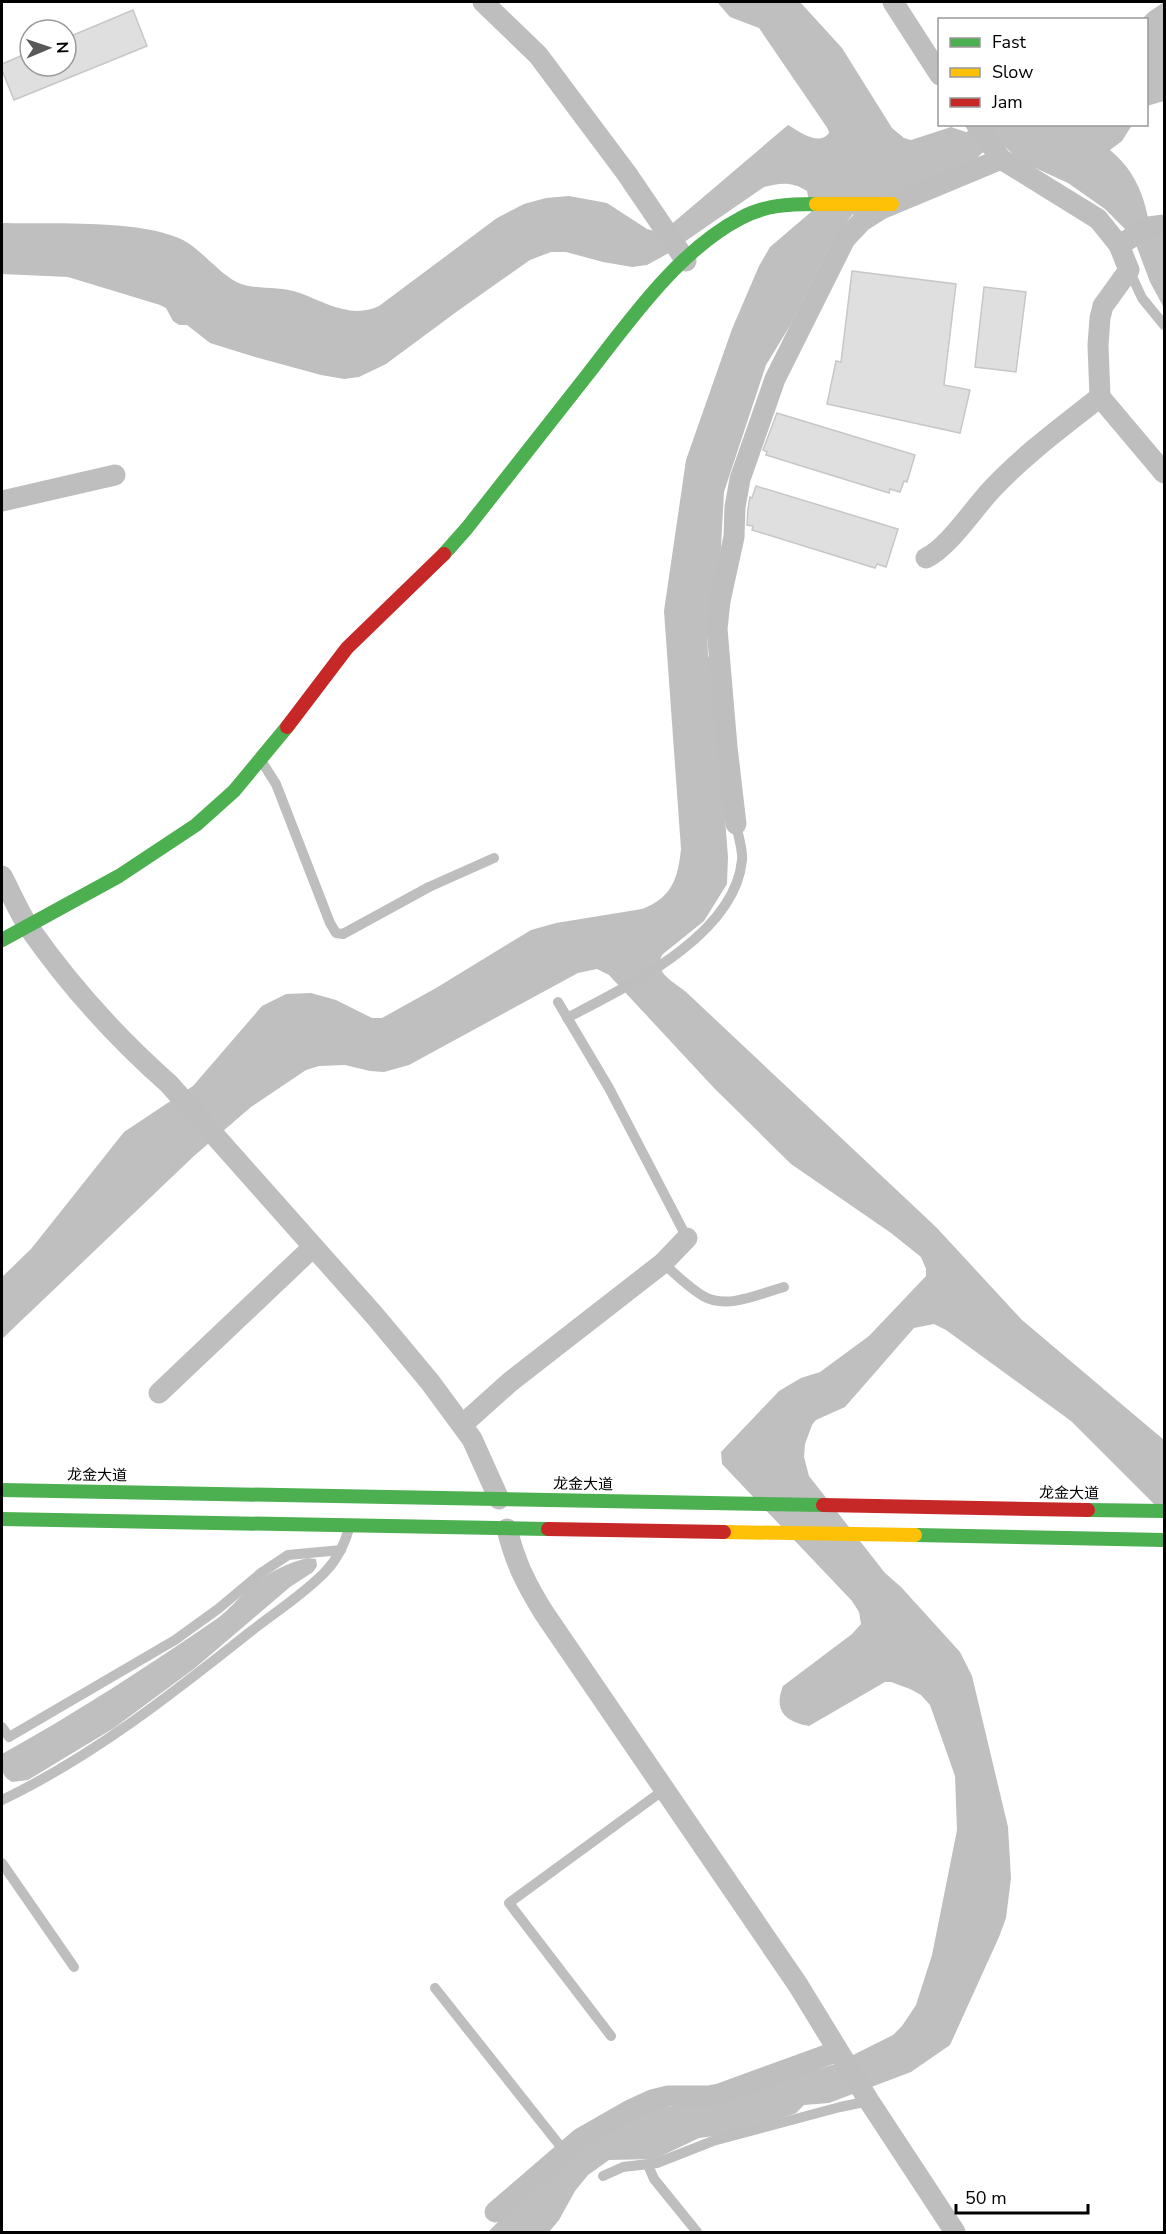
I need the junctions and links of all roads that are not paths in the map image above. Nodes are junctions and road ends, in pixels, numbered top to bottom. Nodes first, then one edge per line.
1 (483, 2) edge
2 (893, 2) edge
3 (938, 73) edge
4 (977, 126) edge
5 (1001, 159) junction
6 (892, 204) junction
7 (1164, 225) edge
8 (1119, 245) junction
9 (683, 256) junction
10 (1129, 270) junction
11 (1164, 325) edge
12 (1100, 397) junction
13 (1164, 473) edge
14 (115, 475) dead end
15 (2, 501) edge
16 (926, 558) dead end
17 (261, 760) junction
18 (736, 824) joint
19 (494, 858) dead end
20 (2, 876) edge
21 (29, 927) junction
22 (2, 940) edge
23 (558, 1002) dead end
24 (567, 1018) junction
25 (687, 1238) joint
26 (314, 1247) junction
27 (663, 1263) junction
28 (784, 1287) dead end
29 (159, 1393) dead end
30 (462, 1425) junction
31 (2, 1490) edge
32 (499, 1499) junction
33 (1160, 1511) edge
34 (2, 1519) edge
35 (350, 1526) junction
36 (507, 1529) junction
37 (1164, 1540) edge
38 (341, 1550) junction
39 (2, 1727) edge
40 (665, 1789) junction
41 (2, 1800) edge
42 (2, 1863) edge
43 (74, 1967) dead end
44 (435, 1988) dead end
45 (611, 2036) dead end
46 (841, 2055) junction
47 (869, 2101) junction
48 (565, 2152) junction
49 (648, 2165) junction
50 (603, 2176) dead end
51 (495, 2212) dead end
52 (697, 2232) edge
53 (955, 2232) edge

1 - 9 street
2 - 3 street
4 - 5 street
5 - 6 street
5 - 8 street
6 - 9 main road
6 - 18 street
7 - 8 street
8 - 10 street
9 - 17 main road
10 - 11 lane
10 - 12 street
12 - 13 street
12 - 16 street
14 - 15 street
17 - 19 lane
17 - 21 main road
18 - 24 lane
20 - 21 street
21 - 22 main road
21 - 26 street
23 - 24 lane
24 - 25 lane
25 - 27 street
26 - 29 street
26 - 30 street
27 - 28 lane
27 - 30 street
30 - 32 street
31 - 32 main road, 龙金大道
32 - 33 main road, 龙金大道
34 - 35 main road
35 - 36 main road
35 - 38 lane
36 - 37 main road
36 - 40 street
38 - 39 lane
38 - 41 lane
40 - 45 lane
40 - 46 street
42 - 43 lane
44 - 48 lane
46 - 47 street
46 - 48 street
47 - 49 lane
47 - 53 street
48 - 51 street
49 - 50 lane
49 - 52 lane

